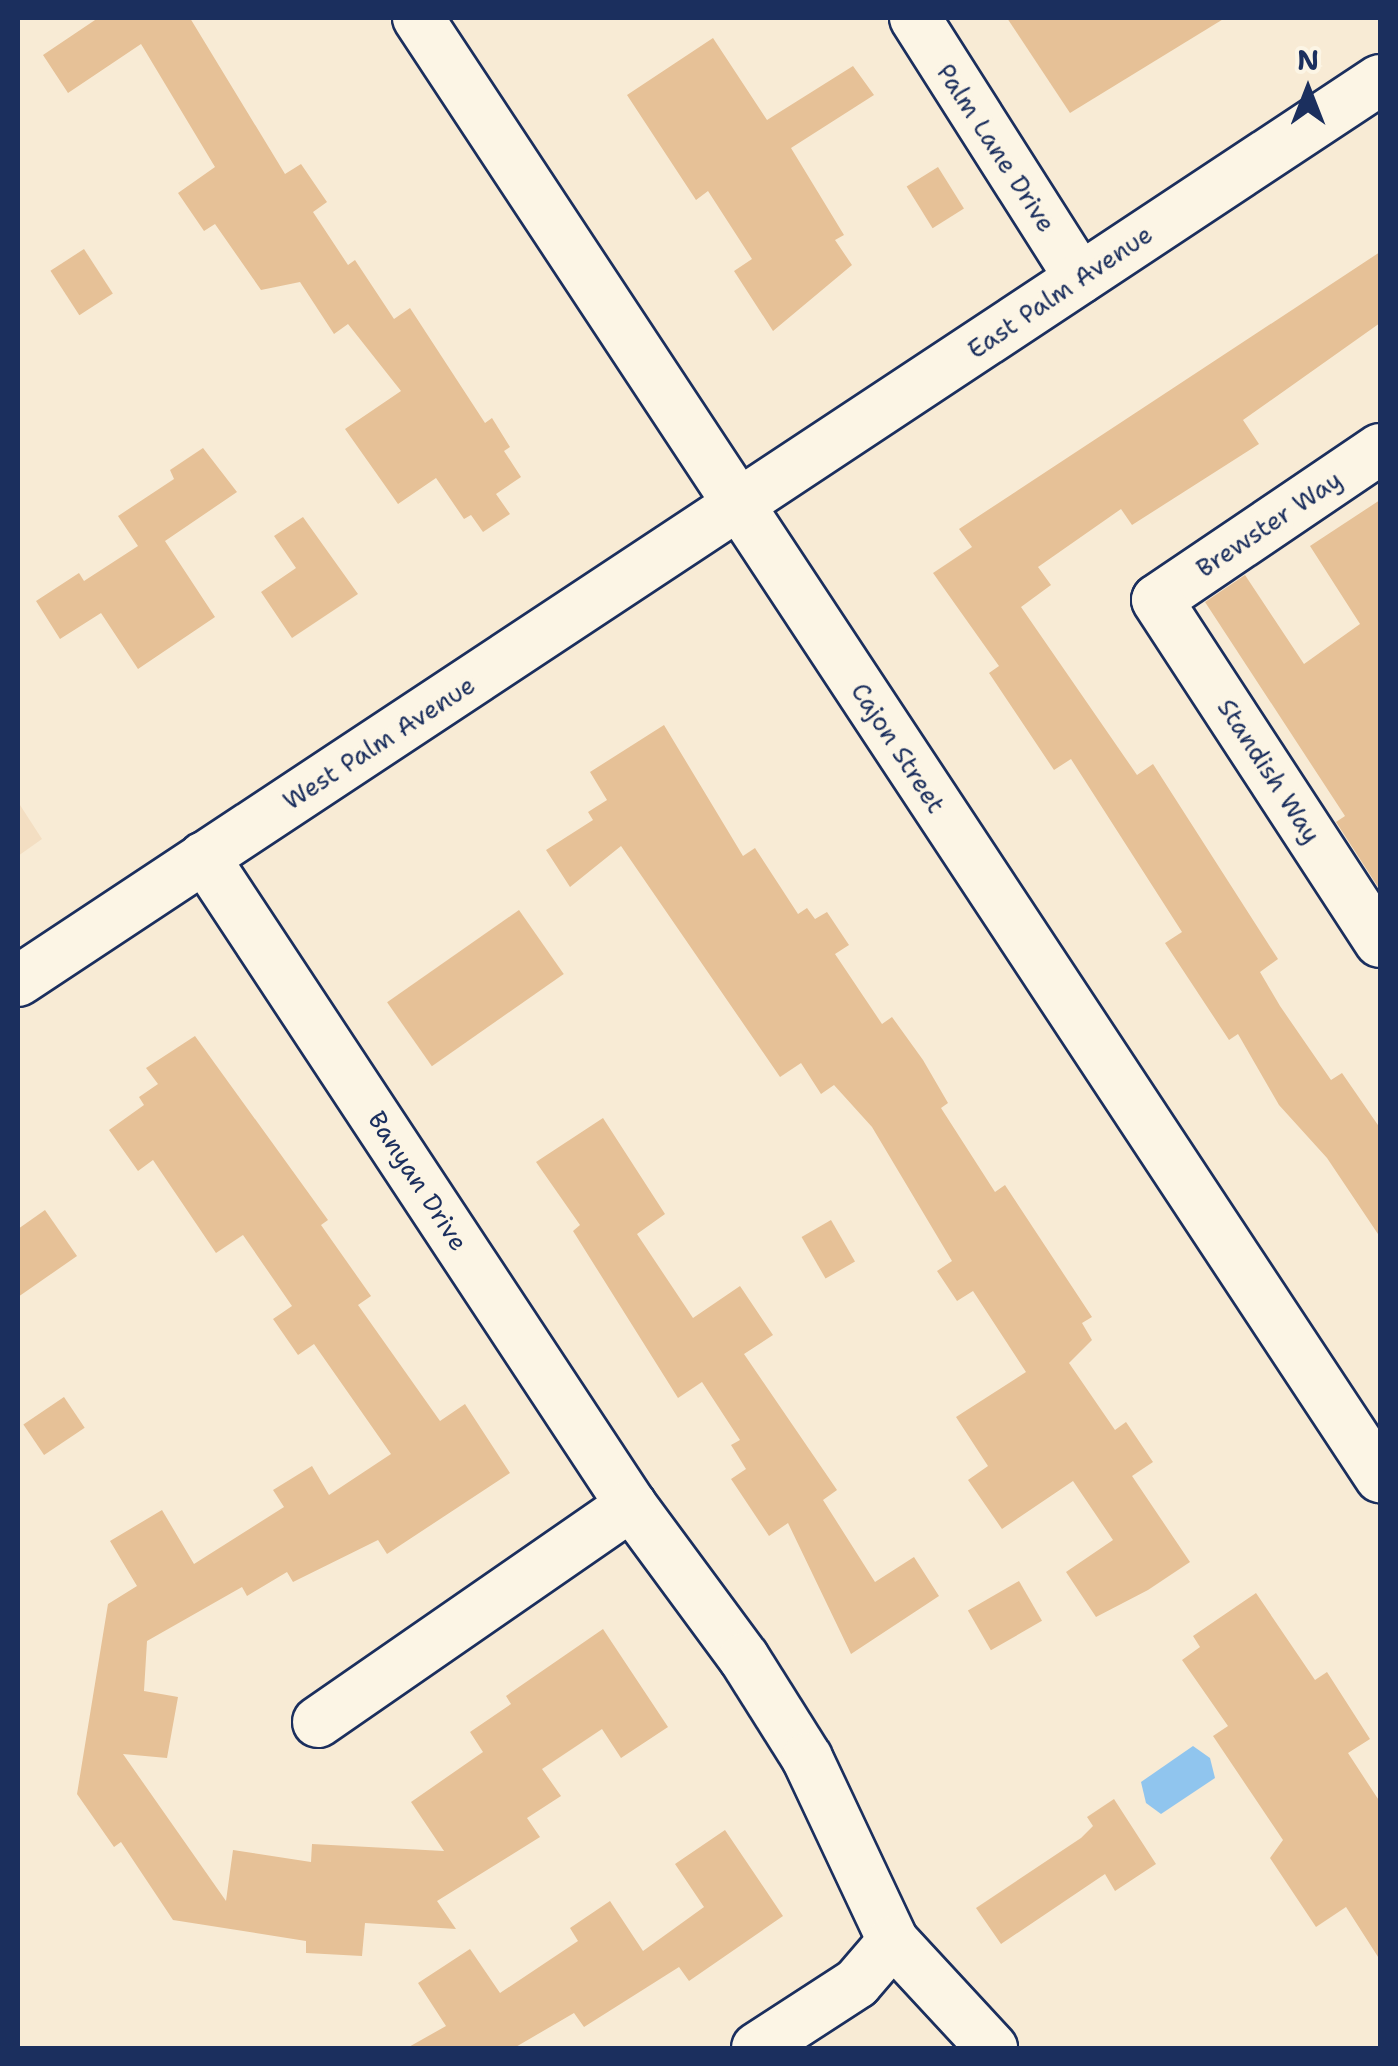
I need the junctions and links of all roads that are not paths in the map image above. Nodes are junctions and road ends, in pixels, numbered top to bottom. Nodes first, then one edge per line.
1 (418, 18) edge
2 (915, 18) edge
3 (1380, 80) edge
4 (1080, 278) junction
5 (1380, 449) edge
6 (740, 506) junction
7 (1157, 600) joint
8 (204, 857) junction
9 (1380, 942) edge
10 (18, 980) edge
11 (1380, 1477) edge
12 (631, 1504) junction
13 (318, 1722) dead end
14 (893, 1941) junction
15 (757, 2048) edge
16 (992, 2048) edge

1 - 6 street, Cajon Street
2 - 4 street, Palm Lane Drive
3 - 4 street, East Palm Avenue
4 - 6 street, East Palm Avenue
5 - 7 street, Brewster Way
6 - 8 street, West Palm Avenue
6 - 11 street, Cajon Street
7 - 9 street, Standish Way
8 - 10 street, West Palm Avenue
8 - 12 street, Banyan Drive
12 - 13 street
12 - 14 street, Banyan Drive
14 - 15 street
14 - 16 street, Banyan Drive

